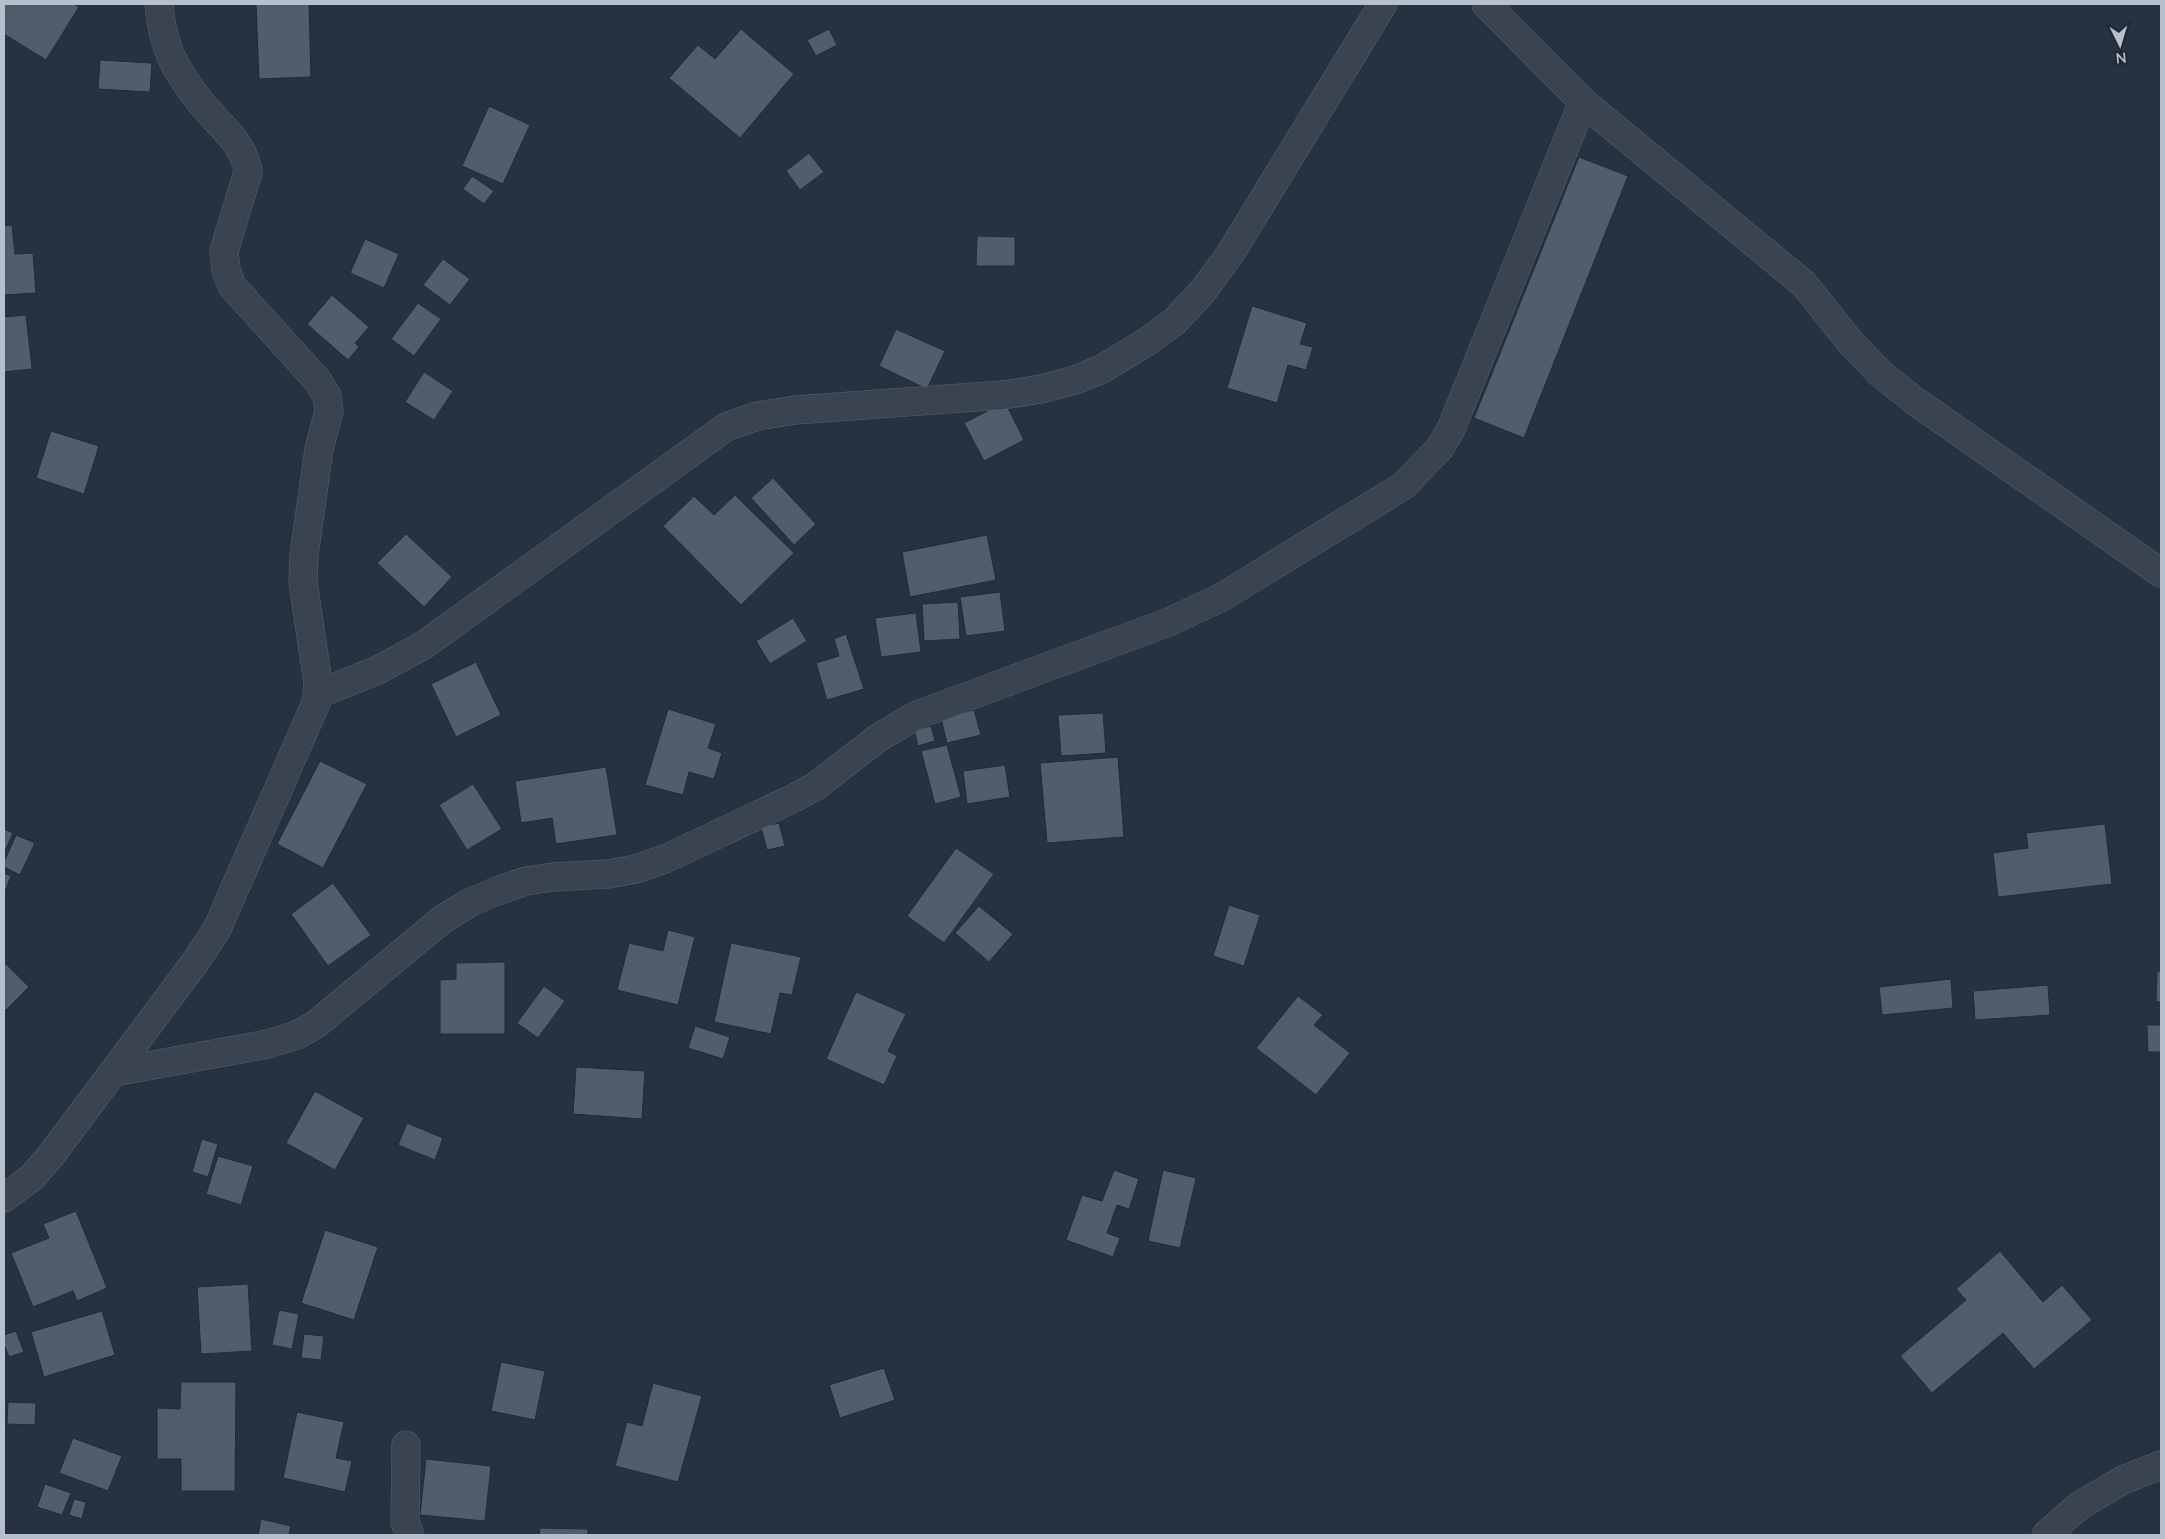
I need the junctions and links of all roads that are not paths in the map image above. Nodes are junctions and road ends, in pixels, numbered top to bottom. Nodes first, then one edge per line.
1 (159, 4) edge
2 (1383, 4) edge
3 (1486, 4) edge
4 (1583, 102) junction
5 (2161, 573) edge
6 (318, 694) junction
7 (114, 1072) junction
8 (4, 1198) edge
9 (406, 1445) dead end
10 (2161, 1465) edge
11 (410, 1535) edge
12 (2046, 1535) edge

1 - 6 street
2 - 6 street
3 - 4 street
4 - 5 street
4 - 7 street
6 - 7 street
7 - 8 street
9 - 11 street
10 - 12 street

